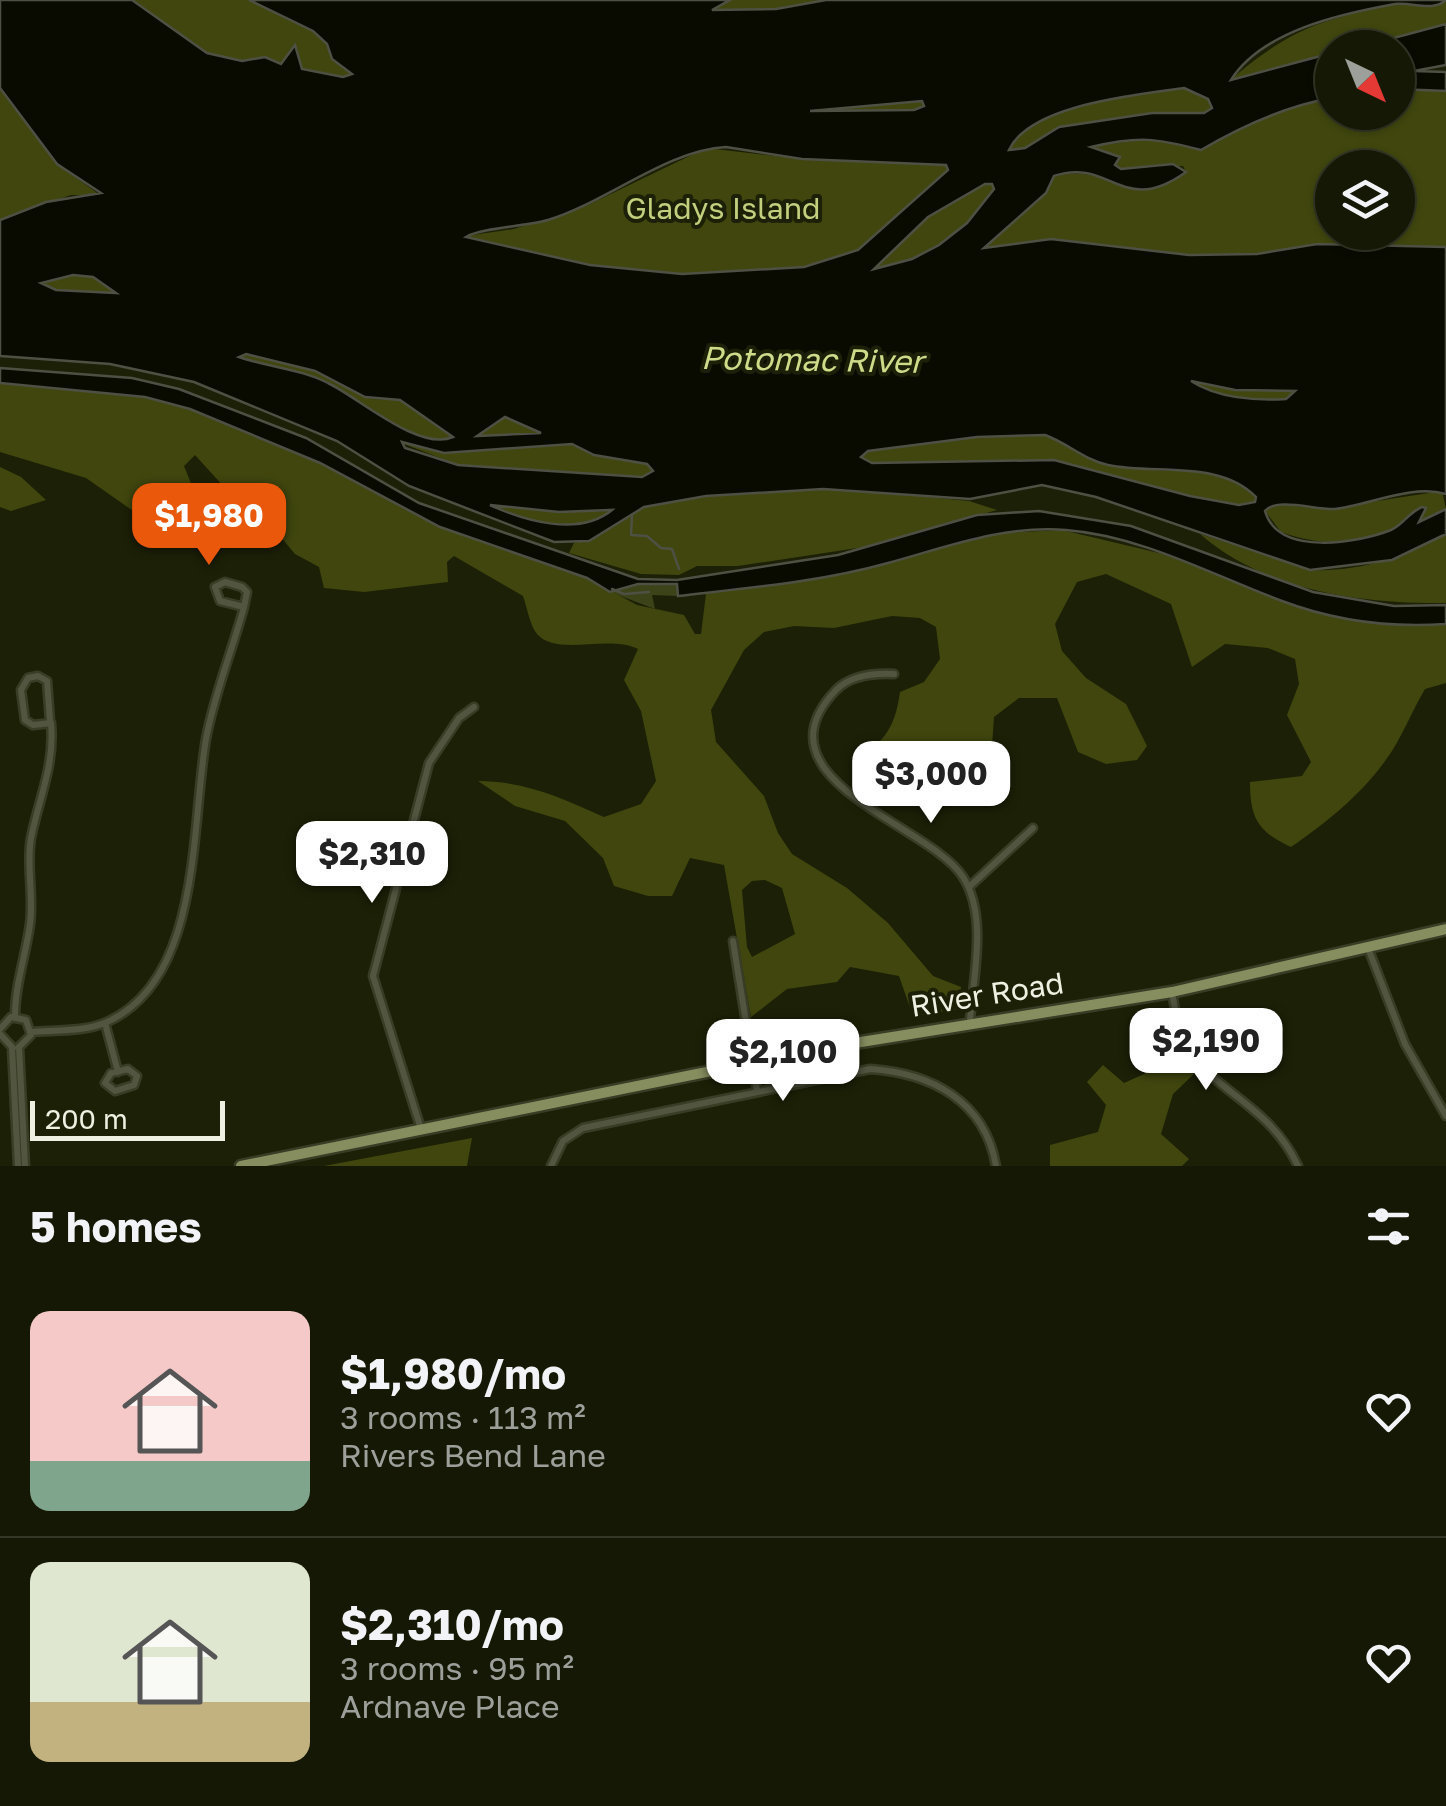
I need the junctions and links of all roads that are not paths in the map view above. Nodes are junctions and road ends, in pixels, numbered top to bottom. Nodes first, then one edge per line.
1 (244, 607) junction
2 (894, 674) dead end
3 (474, 707) dead end
4 (51, 723) junction
5 (1033, 828) dead end
6 (969, 887) junction
7 (1446, 929) edge
8 (733, 941) dead end
9 (1368, 948) junction
10 (1172, 992) junction
11 (15, 1016) junction
12 (970, 1021) junction
13 (105, 1023) junction
14 (0, 1032) edge
15 (31, 1032) junction
16 (16, 1048) junction
17 (752, 1065) junction
18 (118, 1072) junction
19 (757, 1091) junction
20 (1446, 1116) edge
21 (421, 1129) junction
22 (22, 1166) edge
23 (240, 1166) edge
24 (551, 1166) edge
25 (996, 1166) edge
26 (1298, 1166) edge

1 - 1 street
1 - 13 street
2 - 6 street
3 - 21 street
4 - 4 street
4 - 11 street
5 - 6 street
6 - 12 street
7 - 9 main road, River Road
8 - 17 street
9 - 10 main road, River Road
9 - 20 street
10 - 12 main road, River Road
10 - 26 street
11 - 14 street
11 - 15 street
12 - 17 main road, River Road
13 - 15 street
13 - 18 street
14 - 16 street
15 - 16 street
16 - 22 street
17 - 19 street
17 - 21 main road, River Road
18 - 18 street
19 - 24 street
19 - 25 street
21 - 23 main road, River Road

